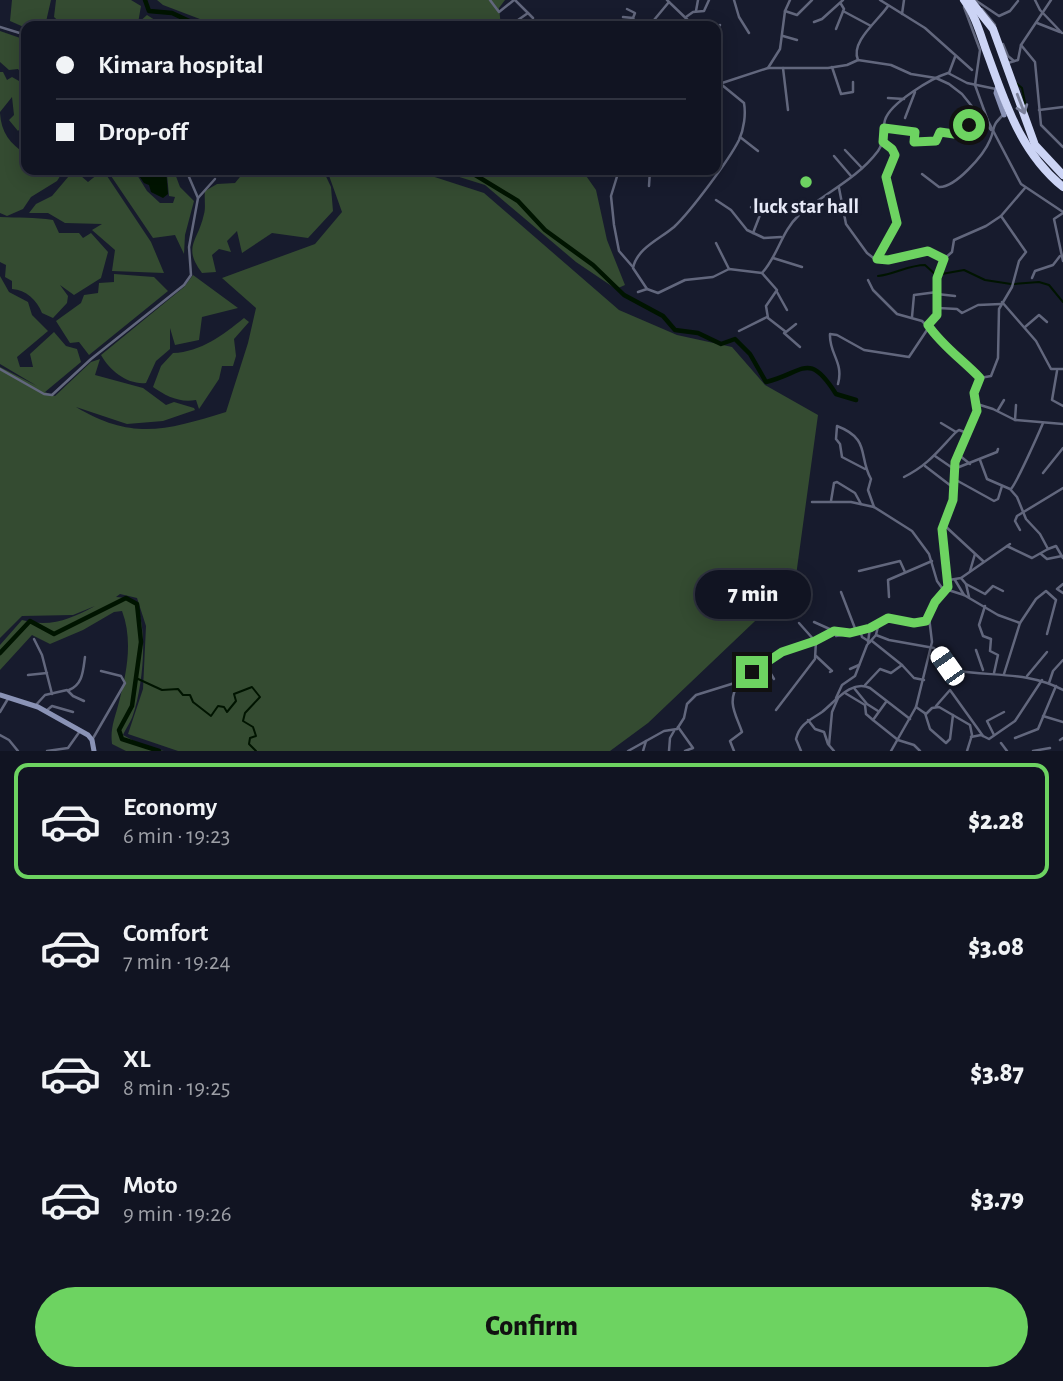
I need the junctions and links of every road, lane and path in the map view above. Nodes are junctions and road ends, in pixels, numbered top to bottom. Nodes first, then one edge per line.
1 (490, 0) edge
2 (514, 0) edge
3 (698, 0) edge
4 (709, 0) edge
5 (734, 0) edge
6 (790, 0) edge
7 (811, 0) edge
8 (880, 0) edge
9 (904, 0) edge
10 (961, 0) edge
11 (973, 0) edge
12 (1035, 0) edge
13 (1051, 0) edge
14 (668, 1) edge
15 (1018, 1) edge
16 (842, 2) edge
17 (902, 6) junction
18 (890, 7) junction
19 (628, 9) dead end
20 (696, 11) junction
21 (785, 11) junction
22 (844, 11) junction
23 (528, 13) junction
24 (1043, 13) junction
25 (902, 14) junction
26 (686, 17) junction
27 (533, 18) dead end
28 (623, 18) dead end
29 (633, 18) junction
30 (518, 21) edge
31 (634, 21) edge
32 (653, 21) edge
33 (690, 21) edge
34 (814, 22) dead end
35 (1036, 23) junction
36 (0, 27) edge
37 (872, 27) junction
38 (836, 29) dead end
39 (21, 33) edge
40 (749, 33) dead end
41 (1062, 33) edge
42 (783, 36) junction
43 (797, 40) dead end
44 (1021, 45) junction
45 (955, 57) junction
46 (858, 60) junction
47 (1010, 63) junction
48 (832, 67) junction
49 (768, 68) junction
50 (783, 68) junction
51 (972, 70) dead end
52 (949, 73) junction
53 (936, 78) junction
54 (853, 82) dead end
55 (722, 85) joint
56 (975, 85) junction
57 (997, 87) junction
58 (915, 92) junction
59 (888, 98) dead end
60 (904, 99) junction
61 (1063, 107) edge
62 (788, 110) dead end
63 (1039, 110) junction
64 (980, 116) junction
65 (1007, 117) junction
66 (905, 118) dead end
67 (884, 128) junction
68 (991, 129) junction
69 (740, 137) junction
70 (883, 142) junction
71 (1063, 147) edge
72 (845, 150) dead end
73 (758, 151) dead end
74 (834, 156) dead end
75 (721, 163) edge
76 (862, 168) junction
77 (922, 174) dead end
78 (1062, 174) edge
79 (189, 175) edge
80 (617, 175) edge
81 (650, 175) edge
82 (713, 175) edge
83 (852, 176) junction
84 (215, 179) dead end
85 (649, 186) dead end
86 (1063, 187) edge
87 (839, 188) junction
88 (1025, 188) junction
89 (198, 198) junction
90 (716, 201) dead end
91 (751, 207) dead end
92 (1063, 213) edge
93 (1001, 216) junction
94 (753, 233) junction
95 (781, 237) junction
96 (716, 243) dead end
97 (1060, 257) junction
98 (773, 258) junction
99 (877, 259) junction
100 (944, 259) junction
101 (1063, 261) edge
102 (632, 266) junction
103 (802, 267) dead end
104 (729, 269) junction
105 (762, 273) junction
106 (1032, 278) dead end
107 (868, 280) dead end
108 (647, 289) junction
109 (638, 292) dead end
110 (777, 292) junction
111 (937, 293) junction
112 (955, 296) dead end
113 (1002, 303) junction
114 (938, 308) junction
115 (788, 310) dead end
116 (767, 317) junction
117 (912, 317) junction
118 (1047, 322) dead end
119 (796, 324) dead end
120 (928, 325) junction
121 (1025, 327) junction
122 (782, 330) junction
123 (739, 331) dead end
124 (800, 348) dead end
125 (0, 369) edge
126 (1063, 369) edge
127 (1057, 371) junction
128 (980, 378) junction
129 (838, 384) dead end
130 (1003, 400) dead end
131 (976, 404) junction
132 (1016, 405) dead end
133 (1063, 406) edge
134 (998, 411) junction
135 (1015, 420) junction
136 (941, 423) dead end
137 (1043, 423) junction
138 (1063, 424) edge
139 (956, 432) junction
140 (967, 433) junction
141 (1063, 448) edge
142 (998, 449) dead end
143 (958, 454) junction
144 (934, 456) junction
145 (980, 460) junction
146 (970, 464) junction
147 (925, 466) junction
148 (865, 469) junction
149 (954, 469) junction
150 (1043, 473) dead end
151 (904, 477) dead end
152 (954, 478) junction
153 (1002, 486) junction
154 (1063, 488) edge
155 (955, 489) junction
156 (1010, 489) junction
157 (831, 501) junction
158 (812, 502) dead end
159 (861, 504) junction
160 (874, 507) junction
161 (1024, 514) junction
162 (944, 525) junction
163 (1020, 530) dead end
164 (1048, 549) junction
165 (975, 553) junction
166 (1041, 554) junction
167 (1062, 557) edge
168 (932, 561) junction
169 (983, 561) junction
170 (859, 570) dead end
171 (970, 571) junction
172 (905, 572) junction
173 (961, 578) junction
174 (949, 580) junction
175 (955, 580) junction
176 (966, 584) junction
177 (1063, 584) edge
178 (947, 590) junction
179 (1003, 591) dead end
180 (841, 592) dead end
181 (1063, 593) edge
182 (964, 595) junction
183 (889, 597) dead end
184 (969, 597) junction
185 (985, 606) junction
186 (929, 617) junction
187 (814, 622) dead end
188 (879, 622) junction
189 (799, 623) dead end
190 (1020, 623) junction
191 (870, 628) junction
192 (834, 631) junction
193 (858, 631) junction
194 (850, 633) junction
195 (1048, 634) dead end
196 (876, 635) junction
197 (836, 636) dead end
198 (34, 639) dead end
199 (816, 641) junction
200 (870, 641) junction
201 (931, 649) junction
202 (976, 650) dead end
203 (1047, 652) dead end
204 (816, 656) junction
205 (85, 657) dead end
206 (1063, 660) edge
207 (764, 663) junction
208 (859, 665) junction
209 (902, 665) junction
210 (850, 669) dead end
211 (101, 671) dead end
212 (830, 672) dead end
213 (984, 672) junction
214 (47, 673) junction
215 (994, 673) junction
216 (1004, 674) junction
217 (28, 675) dead end
218 (1026, 677) junction
219 (774, 679) dead end
220 (924, 680) junction
221 (1042, 680) junction
222 (741, 681) junction
223 (1049, 682) junction
224 (865, 685) junction
225 (1056, 686) junction
226 (854, 688) junction
227 (69, 690) junction
228 (1063, 690) edge
229 (844, 693) junction
230 (52, 694) junction
231 (0, 695) edge
232 (9, 698) junction
233 (837, 698) junction
234 (85, 701) dead end
235 (887, 702) junction
236 (35, 706) junction
237 (936, 706) junction
238 (916, 707) junction
239 (776, 710) dead end
240 (46, 711) junction
241 (878, 711) junction
242 (0, 712) edge
243 (73, 712) dead end
244 (1003, 712) dead end
245 (925, 713) junction
246 (953, 715) junction
247 (1042, 716) junction
248 (910, 719) junction
249 (808, 720) junction
250 (873, 720) junction
251 (1063, 722) edge
252 (676, 729) junction
253 (80, 731) junction
254 (0, 734) edge
255 (994, 735) junction
256 (983, 736) junction
257 (971, 737) junction
258 (1015, 738) dead end
259 (647, 740) junction
260 (898, 740) junction
261 (1001, 743) dead end
262 (829, 745) junction
263 (93, 747) edge
264 (1049, 748) dead end
265 (1043, 750) edge
266 (18, 751) edge
267 (47, 751) edge
268 (628, 751) edge
269 (643, 751) edge
270 (669, 751) edge
271 (685, 751) edge
272 (734, 751) edge
273 (801, 751) edge
274 (834, 751) edge
275 (891, 751) edge
276 (920, 751) edge
277 (967, 751) edge
278 (1007, 751) edge
279 (1033, 751) edge

1 - 2 street
2 - 23 street
3 - 20 street
4 - 20 street
5 - 40 street
6 - 21 street
7 - 21 street
8 - 18 street
9 - 17 street
10 - 56 street
10 - 57 highway
11 - 15 street
11 - 47 highway
12 - 24 street
13 - 24 street
14 - 26 street
14 - 32 street
16 - 22 street
16 - 34 street
17 - 18 street
17 - 25 street
18 - 25 street
18 - 37 street
19 - 29 street
20 - 26 street
21 - 42 street
22 - 37 street
22 - 38 street
23 - 27 street
23 - 30 street
24 - 35 street
24 - 41 street
25 - 45 street
26 - 33 street
28 - 29 street
29 - 31 street
35 - 41 street
35 - 44 street
36 - 39 street
37 - 46 street
42 - 43 street
42 - 49 street
44 - 47 street
44 - 63 street
45 - 51 street
45 - 52 street
46 - 48 street
46 - 53 street
47 -> 78 highway
48 - 50 street
48 - 54 street
49 - 50 street
49 - 55 street
50 - 62 street
52 - 53 street
52 - 56 street
53 - 58 street
53 - 64 street
55 - 69 street
56 - 57 street
56 - 68 street
57 - 65 highway
58 - 60 street
58 - 66 street
59 - 60 street
60 - 67 street
61 - 63 street
63 - 71 street
64 - 67 street
64 - 68 street
65 - 68 street
65 - 86 highway
67 - 70 street
68 - 77 street
68 - 88 street
69 - 73 street
69 - 75 street
70 - 76 street
70 - 99 street
72 - 76 street
74 - 83 street
76 - 83 street
79 - 89 street
80 - 102 street
81 - 85 street
82 - 102 street
83 - 87 street
84 - 89 street
87 - 95 street
87 - 99 street
88 - 92 street
88 - 93 street
89 - 125 street
90 - 94 street
91 - 94 street
92 - 97 street
93 - 100 street
93 - 113 street
94 - 95 street
95 - 98 street
96 - 104 street
97 - 101 street
97 - 106 street
98 - 103 street
98 - 105 street
99 - 100 street
100 - 111 street
102 - 108 street
104 - 105 street
104 - 108 street
105 - 110 street
107 - 117 street
108 - 109 street
110 - 115 street
110 - 116 street
111 - 112 street
111 - 114 street
111 - 117 street
113 - 114 street
113 - 121 street
113 - 128 street
114 - 120 street
116 - 122 street
116 - 123 street
117 - 120 street
118 - 121 street
119 - 122 street
120 - 128 street
120 - 129 street
121 - 127 street
122 - 124 street
126 - 127 street
127 - 133 street
128 - 131 street
130 - 134 street
131 - 134 street
131 - 140 street
132 - 135 street
134 - 135 street
135 - 137 street
136 - 139 street
137 - 138 street
137 - 156 street
139 - 140 street
139 - 144 street
140 - 143 street
141 - 150 street
142 - 145 street
143 - 146 street
143 - 149 street
144 - 147 street
144 - 149 street
145 - 146 street
145 - 153 street
146 - 149 street
147 - 151 street
147 - 155 street
148 - 148 street
148 - 160 street
149 - 152 street
152 - 153 street
152 - 155 street
153 - 156 street
154 - 161 street
155 - 162 street
156 - 161 street
157 - 158 street
157 - 159 street
157 - 159 street
159 - 160 street
160 - 168 street
161 - 163 street
161 - 164 street
162 - 165 street
162 - 174 street
164 - 166 street
164 - 167 street
165 - 169 street
165 - 171 street
166 - 167 street
166 - 169 street
168 - 172 street
168 - 178 street
169 - 171 street
170 - 172 street
171 - 173 street
172 - 183 street
173 - 175 street
173 - 176 street
174 - 175 street
174 - 178 street
175 - 182 street
176 - 179 street
176 - 184 street
177 - 181 street
178 - 182 street
178 - 186 street
180 - 193 street
182 - 184 street
184 - 185 street
185 - 190 street
185 - 215 street
186 - 188 street
186 - 201 street
187 - 192 street
188 - 191 street
188 - 196 street
189 - 199 street
190 - 195 street
190 - 216 street
191 - 193 street
191 - 200 street
192 - 194 street
192 - 199 street
193 - 194 street
193 - 200 street
194 - 197 street
196 - 200 street
196 - 201 street
198 - 214 street
199 - 204 street
199 - 207 street
200 - 208 street
200 - 209 street
201 - 213 street
201 - 220 street
202 - 213 street
203 - 218 street
204 - 212 street
204 - 239 street
205 - 227 street
206 - 223 street
207 - 219 street
207 - 222 street
208 - 210 street
208 - 233 street
209 - 220 street
209 - 224 street
211 - 263 street
213 - 215 street
214 - 217 street
214 - 230 street
215 - 216 street
216 - 218 street
218 - 221 street
220 - 238 street
221 - 223 street
221 - 255 street
222 - 252 street
222 - 272 street
223 - 225 street
224 - 226 street
224 - 235 street
225 - 228 street
225 - 247 street
226 - 229 street
226 - 241 street
227 - 230 street
227 - 234 street
229 - 233 street
229 - 250 street
230 - 236 street
231 - 232 street
232 - 236 street
232 - 242 street
233 - 249 street
233 - 262 street
235 - 241 street
235 - 248 street
236 - 240 street
237 - 245 street
237 - 246 street
237 - 256 street
238 - 245 street
238 - 248 street
240 - 243 street
240 - 253 street
241 - 250 street
244 - 255 street
245 - 246 street
246 - 257 street
247 - 251 street
247 - 258 street
248 - 260 street
249 - 262 street
249 - 273 street
250 - 260 street
252 - 259 street
252 - 270 street
252 - 271 street
253 - 263 street
253 - 267 street
254 - 266 street
255 - 256 street
256 - 257 street
257 - 277 street
259 - 268 street
259 - 269 street
260 - 275 street
260 - 276 street
261 - 278 street
262 - 274 street
264 - 265 street
265 - 279 street

